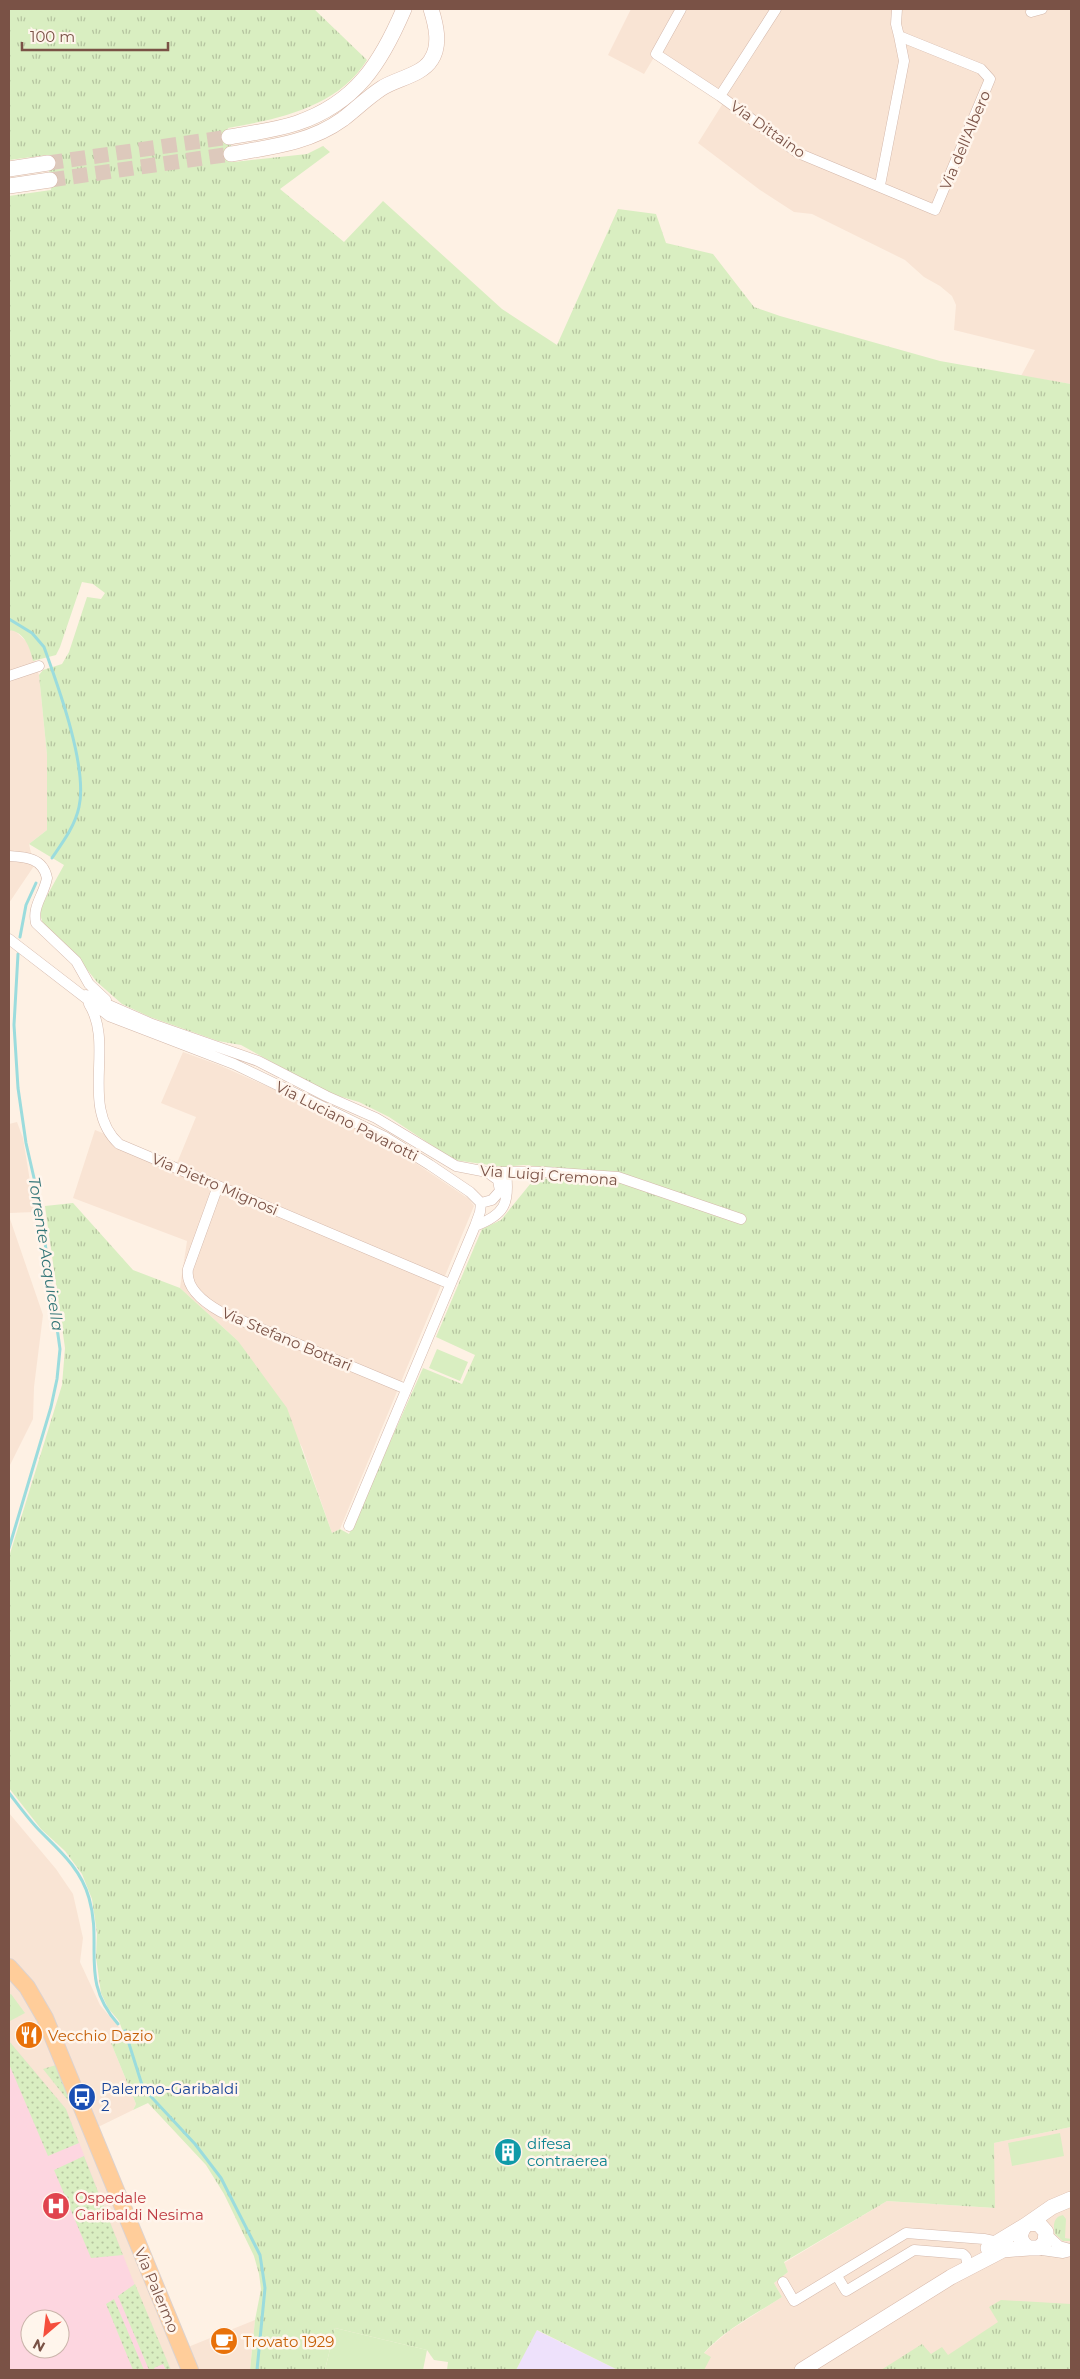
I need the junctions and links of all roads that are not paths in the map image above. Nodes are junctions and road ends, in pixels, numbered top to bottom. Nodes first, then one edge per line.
1 (404, 9) edge
2 (431, 9) edge
3 (681, 9) edge
4 (776, 9) edge
5 (897, 9) edge
6 (1042, 9) edge
7 (1032, 12) dead end
8 (899, 36) junction
9 (720, 96) junction
10 (229, 137) tunnel mouth
11 (231, 154) tunnel mouth
12 (48, 164) tunnel mouth
13 (9, 169) edge
14 (50, 180) tunnel mouth
15 (880, 185) junction
16 (9, 186) edge
17 (935, 210) joint
18 (39, 666) dead end
19 (9, 676) edge
20 (9, 856) edge
21 (9, 939) edge
22 (82, 975) junction
23 (76, 991) junction
24 (117, 1008) junction
25 (99, 1012) junction
26 (487, 1172) junction
27 (506, 1173) junction
28 (218, 1186) junction
29 (481, 1203) junction
30 (741, 1219) dead end
31 (475, 1226) junction
32 (450, 1284) junction
33 (406, 1389) junction
34 (349, 1526) dead end
35 (9, 1967) edge
36 (1071, 2199) edge
37 (1028, 2224) junction
38 (906, 2233) junction
39 (1046, 2233) junction
40 (938, 2235) junction
41 (998, 2242) junction
42 (1032, 2248) junction
43 (914, 2250) junction
44 (1071, 2250) edge
45 (937, 2252) junction
46 (967, 2262) junction
47 (854, 2265) junction
48 (837, 2276) junction
49 (951, 2277) junction
50 (863, 2281) junction
51 (783, 2282) dead end
52 (190, 2370) edge
53 (802, 2370) edge

1 - 10 main road
2 - 11 main road
3 - 9 street, Via Dittaino
4 - 9 street
5 - 8 street
6 - 7 street
8 - 15 street
8 - 17 street, Via dell'Albero
9 - 15 street, Via Dittaino
12 - 13 main road
14 - 16 main road
15 - 17 street, Via Dittaino
18 - 19 street
20 - 22 street, Via Luigi Cremona
21 - 23 street
22 - 23 street
22 - 24 street, Via Luigi Cremona
23 - 24 street, Via Luigi Cremona
23 - 25 street, Via Pietro Mignosi
24 - 26 street, Via Luigi Cremona
25 - 28 street, Via Pietro Mignosi
25 - 29 street, Via Luciano Pavarotti
26 - 27 street, Via Luigi Cremona
26 - 29 street
27 - 30 street, Via Luigi Cremona
27 - 31 street
28 - 32 street, Via Pietro Mignosi
28 - 33 street, Via Stefano Bottari
29 - 31 street
31 - 32 street
32 - 33 street
33 - 34 street
35 - 52 main road, Via Palermo
36 - 37 main road
36 - 39 main road
37 - 39 main road
37 - 41 main road
37 - 42 main road
38 - 40 street
38 - 43 street
38 - 47 street
39 - 42 main road
39 - 44 street
40 - 41 street
40 - 45 street
41 - 46 main road
42 - 44 street
42 - 49 main road
43 - 45 street
43 - 50 street
45 - 46 street
46 - 49 main road
47 - 48 street
47 - 50 street
48 - 50 street
48 - 51 street
49 - 53 main road

